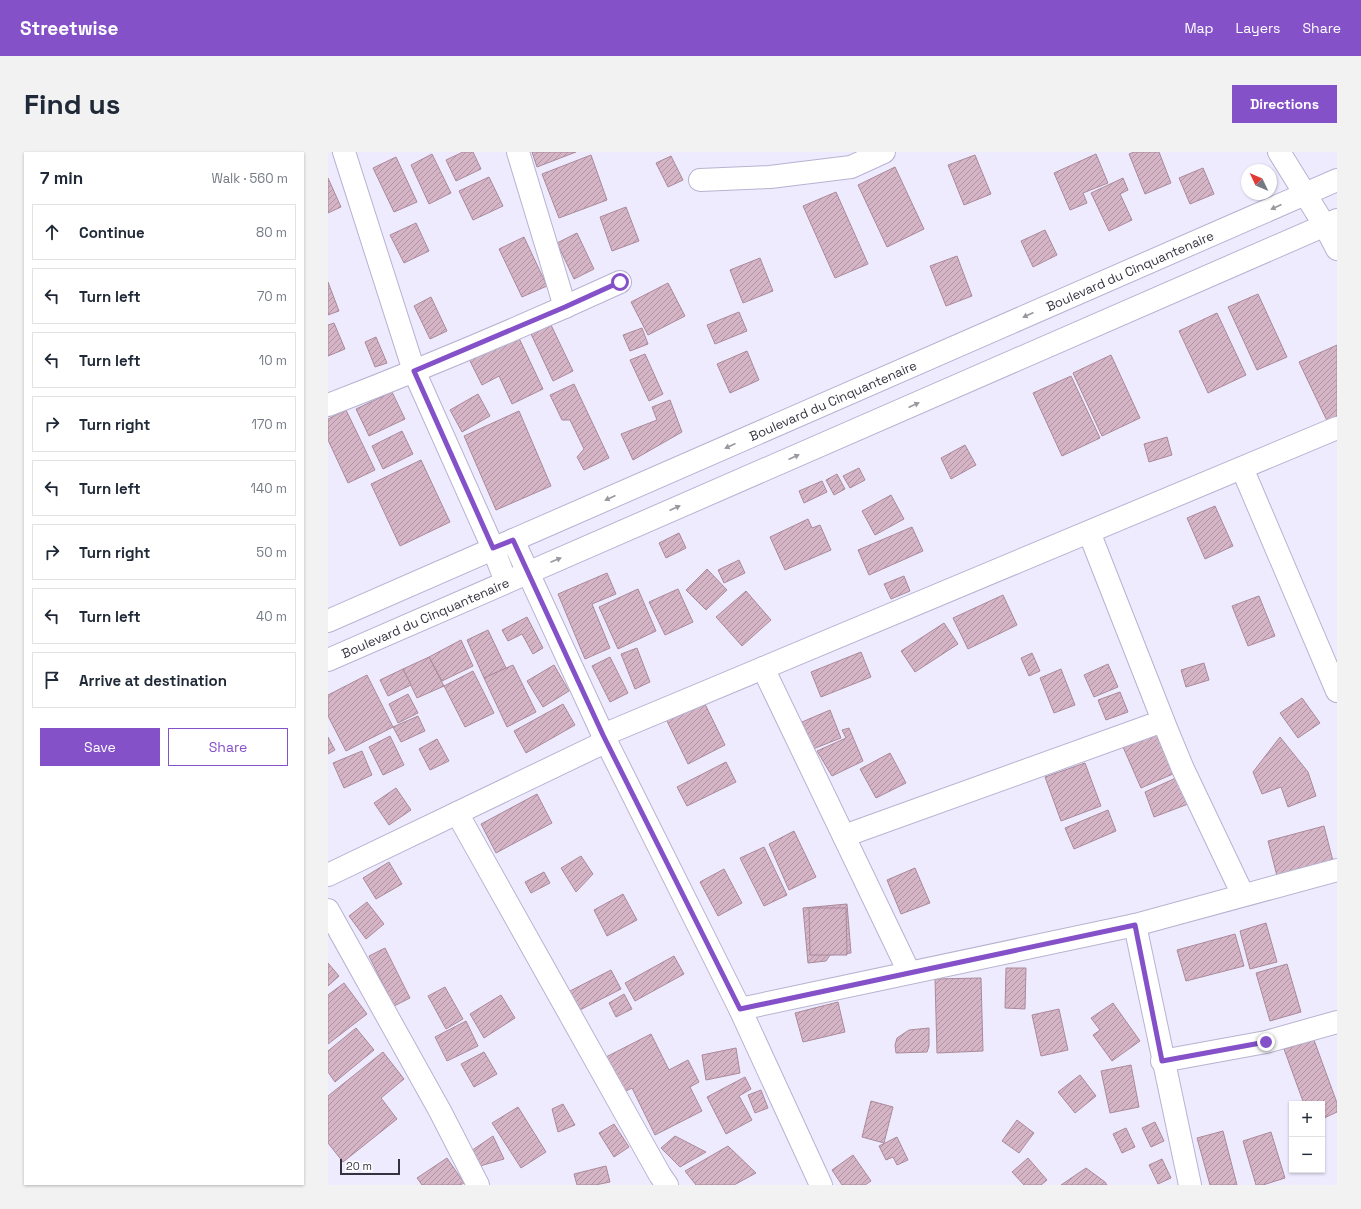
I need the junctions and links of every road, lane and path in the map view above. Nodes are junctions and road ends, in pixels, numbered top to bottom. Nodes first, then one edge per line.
1 (344, 152) edge
2 (518, 152) edge
3 (884, 152) edge
4 (1279, 152) edge
5 (848, 159) edge
6 (700, 180) dead end
7 (1337, 180) edge
8 (1305, 194) junction
9 (1331, 223) edge
10 (1337, 249) edge
11 (620, 282) dead end
12 (565, 307) junction
13 (414, 371) junction
14 (328, 405) edge
15 (1337, 428) edge
16 (1242, 468) junction
17 (1088, 532) junction
18 (513, 540) junction
19 (493, 548) junction
20 (529, 572) junction
21 (506, 582) junction
22 (328, 621) edge
23 (328, 660) edge
24 (763, 668) junction
25 (1337, 691) edge
26 (1163, 721) junction
27 (605, 738) junction
28 (457, 813) junction
29 (844, 836) junction
30 (1337, 870) edge
31 (328, 875) edge
32 (1243, 895) junction
33 (328, 910) edge
34 (1135, 925) junction
35 (909, 972) junction
36 (740, 1009) junction
37 (1337, 1022) edge
38 (1162, 1061) junction
39 (478, 1185) edge
40 (667, 1185) edge
41 (821, 1185) edge
42 (1190, 1185) edge

1 - 13 street
2 - 12 street
3 - 5 street
4 - 8 street
5 - 6 street
7 - 8 street, Boulevard du Cinquantenaire
8 - 9 street
8 -> 18 street, Boulevard du Cinquantenaire
9 - 10 street
20 -> 9 street, Boulevard du Cinquantenaire
11 - 12 street
12 - 13 street
13 - 14 street
13 - 19 street
15 - 16 street
16 - 17 street
16 - 25 street
17 - 24 street
17 - 26 street
18 - 19 street, Boulevard du Cinquantenaire
18 - 20 street
19 - 21 street
19 - 22 street, Boulevard du Cinquantenaire
20 - 21 street, Boulevard du Cinquantenaire
20 - 27 street
21 - 23 street, Boulevard du Cinquantenaire
24 - 27 street
24 - 29 street
26 - 29 street
26 - 32 street
27 - 28 street
27 - 36 street
28 - 31 street
28 - 40 street
29 - 35 street
30 - 32 street
32 - 34 street
33 - 39 street
34 - 35 street
34 - 38 street
35 - 36 street
36 - 41 street
37 - 38 street
38 - 42 street

